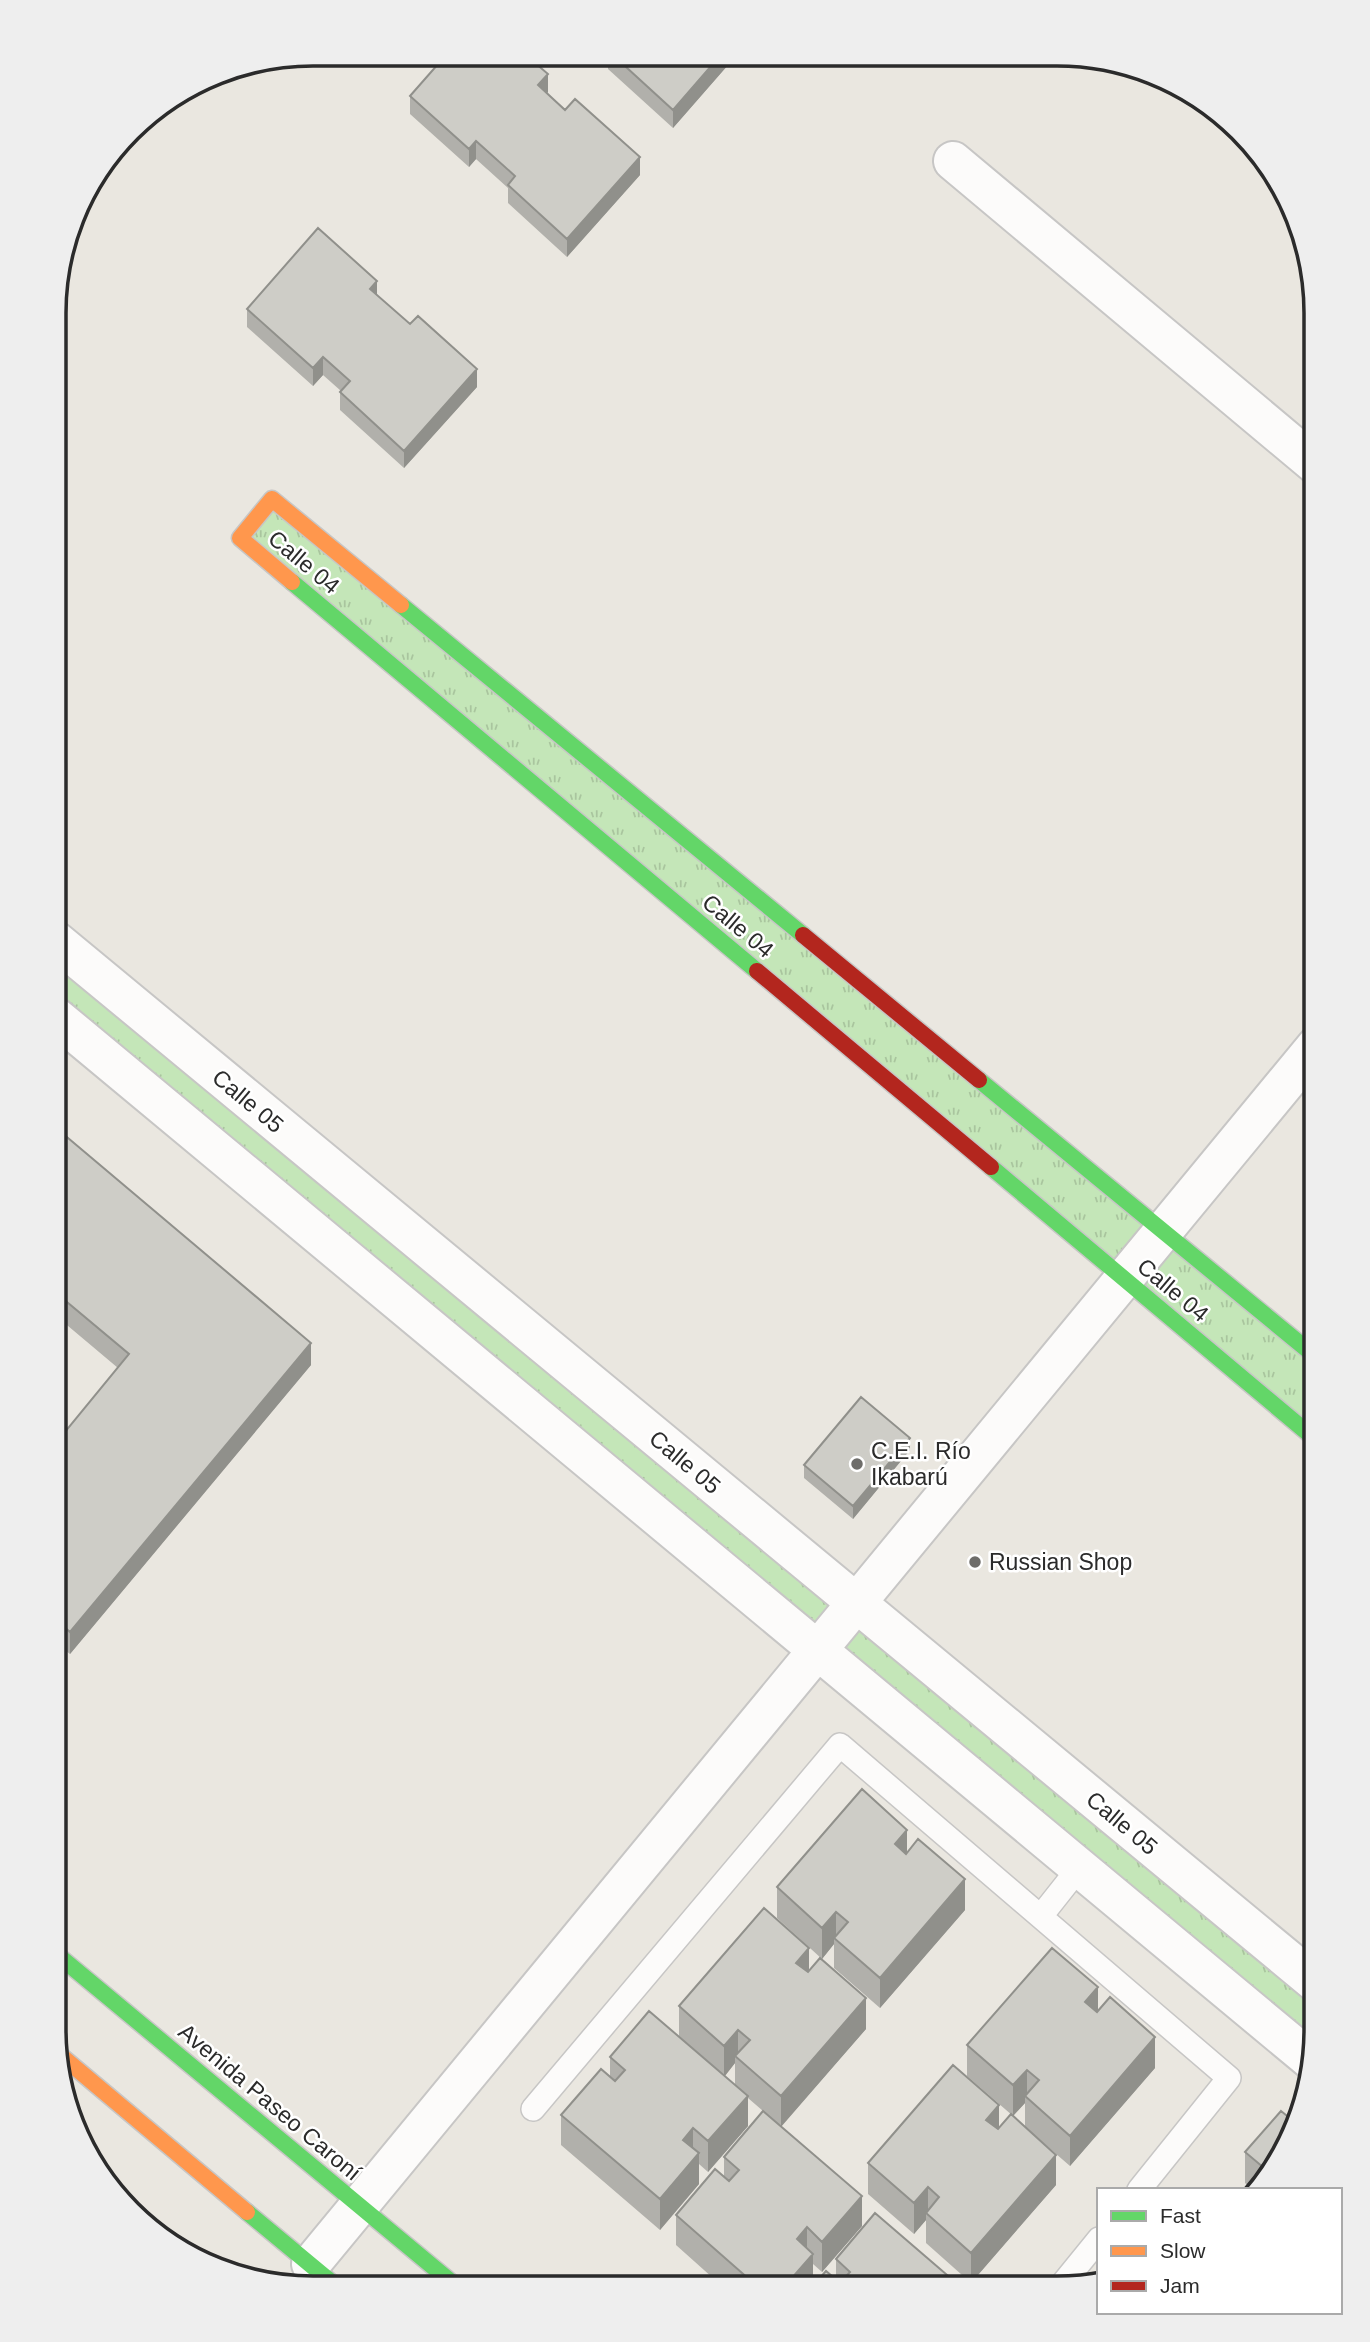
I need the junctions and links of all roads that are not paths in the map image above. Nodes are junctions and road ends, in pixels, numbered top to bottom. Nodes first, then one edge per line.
1 (953, 161) dead end
2 (1304, 455) edge
3 (66, 949) edge
4 (66, 1026) edge
5 (1304, 1060) edge
6 (1164, 1230) junction
7 (1123, 1279) junction
8 (1303, 1346) edge
9 (1303, 1428) edge
10 (857, 1604) junction
11 (817, 1651) junction
12 (1079, 1868) junction
13 (1041, 1916) junction
14 (66, 1962) edge
15 (1303, 1972) edge
16 (1302, 2053) edge
17 (69, 2063) edge
18 (533, 2109) dead end
19 (1141, 2188) edge
20 (359, 2205) junction
21 (1097, 2241) edge
22 (323, 2275) edge
23 (1070, 2275) edge
24 (444, 2276) edge

1 - 2 street
3 - 10 street, Calle 05
4 - 11 street
5 - 6 street
6 - 7 street
6 - 7 street, Calle 04
6 - 8 street, Calle 04
7 - 9 street, Calle 04
7 - 10 street
10 - 11 street
10 - 15 street, Calle 05
11 - 12 street
11 - 20 street
12 - 13 lane
12 - 16 street
13 - 18 lane
13 - 19 lane
14 - 20 street, Avenida Paseo Caroní
17 - 22 street
20 - 22 street
20 - 24 street, Avenida Paseo Caroní
21 - 23 lane

